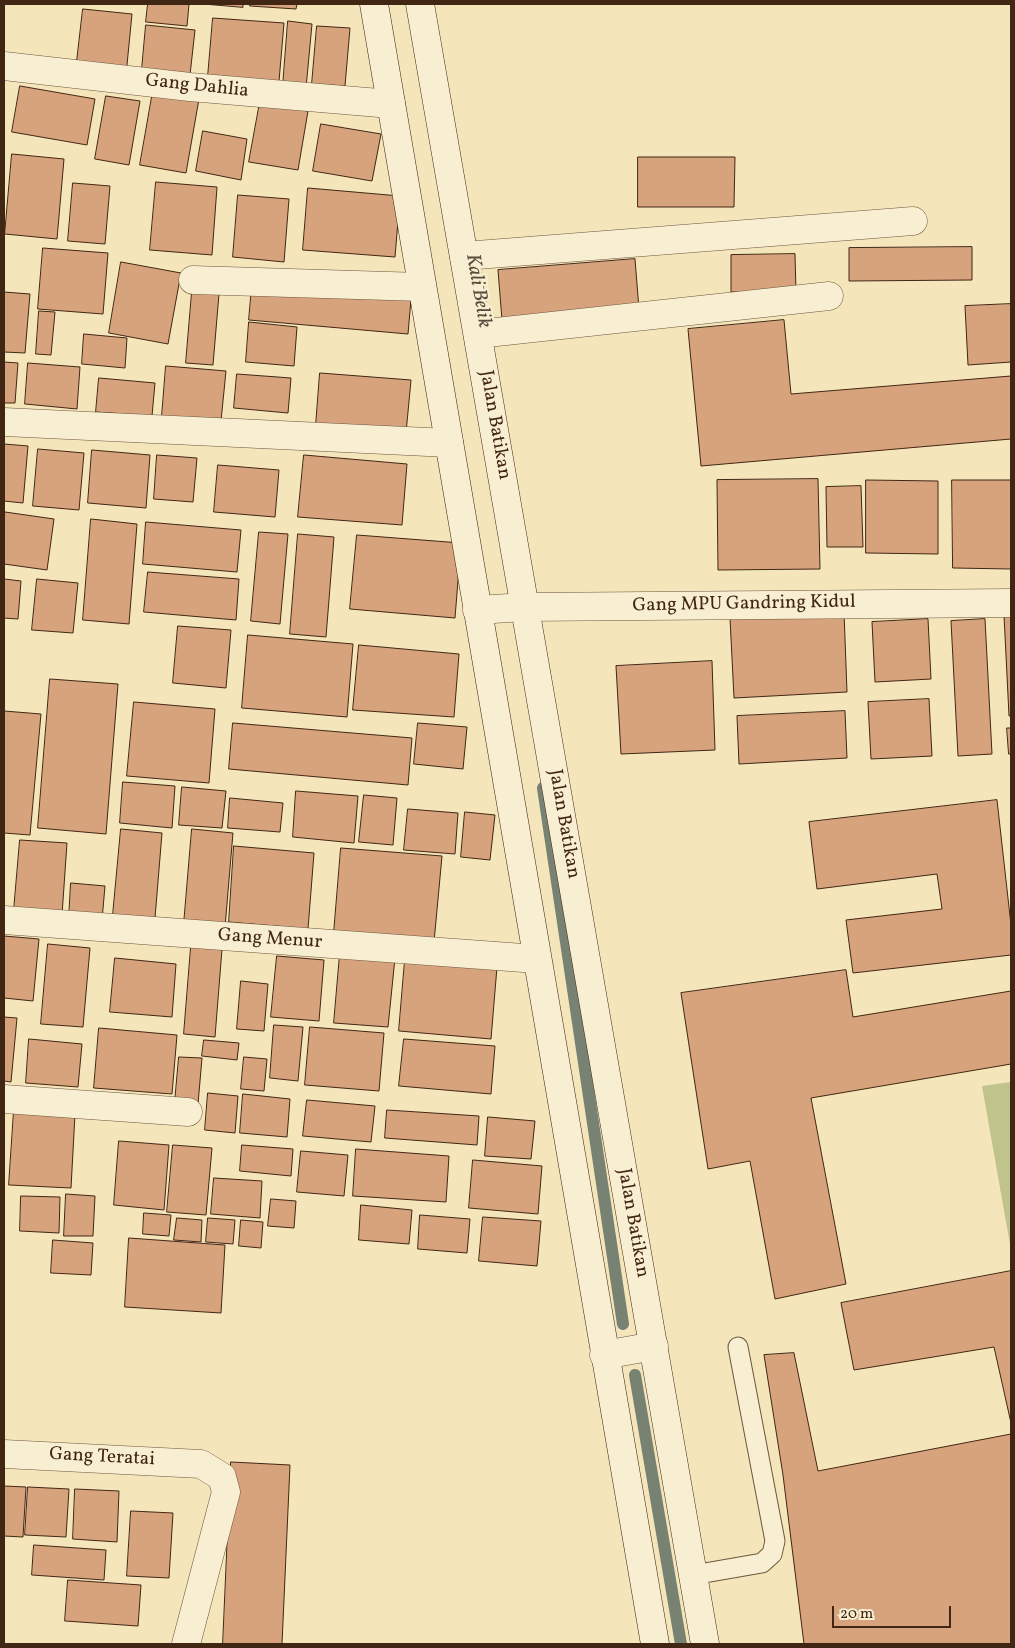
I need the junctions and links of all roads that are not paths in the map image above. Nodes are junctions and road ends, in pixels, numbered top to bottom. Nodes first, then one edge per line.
1 (374, 4) edge
2 (420, 4) edge
3 (4, 66) edge
4 (391, 104) junction
5 (913, 222) dead end
6 (464, 256) junction
7 (193, 280) dead end
8 (422, 287) junction
9 (829, 296) dead end
10 (478, 334) junction
11 (4, 422) edge
12 (449, 443) junction
13 (1011, 603) edge
14 (525, 607) junction
15 (477, 610) junction
16 (4, 920) edge
17 (537, 960) junction
18 (4, 1099) edge
19 (188, 1112) dead end
20 (654, 1346) junction
21 (738, 1347) dead end
22 (604, 1355) junction
23 (4, 1454) edge
24 (693, 1575) junction
25 (186, 1644) edge
26 (654, 1644) edge
27 (706, 1644) edge

1 - 4 street
2 - 6 street, Jalan Batikan
3 - 4 street, Gang Dahlia
4 - 8 street
5 - 6 street
6 - 10 street, Jalan Batikan
7 - 8 street
8 - 12 street
9 - 10 street
10 - 14 street, Jalan Batikan
11 - 12 street
12 - 15 street
13 - 14 street, Gang MPU Gandring Kidul
14 - 15 street, Gang MPU Gandring Kidul
14 - 20 street, Jalan Batikan
15 - 17 street
16 - 17 street, Gang Menur
17 - 22 street
18 - 19 street
20 - 22 street
20 - 24 street, Jalan Batikan
21 - 24 lane
22 - 26 street
23 - 25 street, Gang Teratai
24 - 27 street, Jalan Batikan

